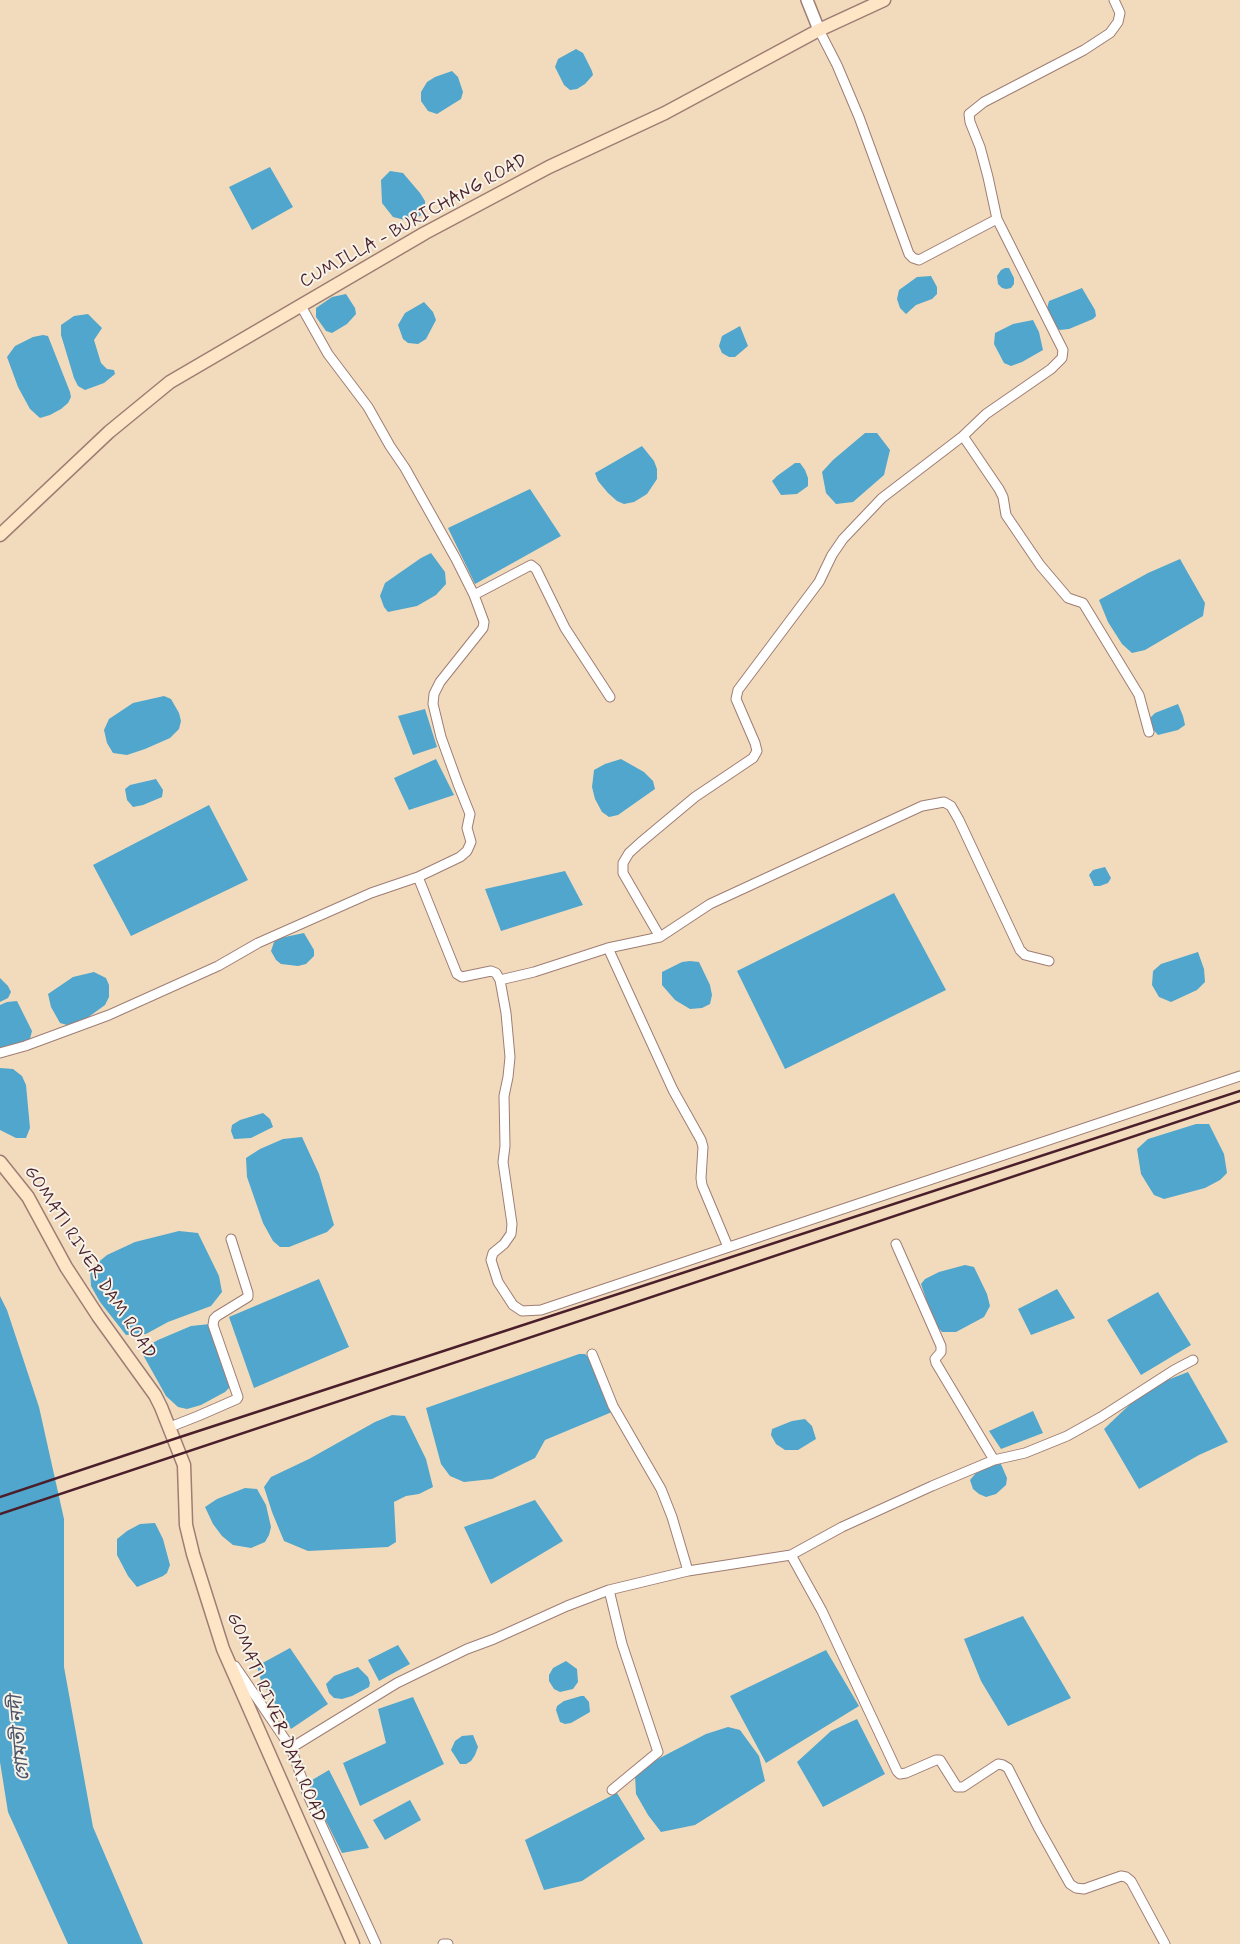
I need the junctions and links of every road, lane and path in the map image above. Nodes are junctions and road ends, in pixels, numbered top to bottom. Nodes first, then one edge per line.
1 (807, 0) edge
2 (884, 0) edge
3 (1114, 0) edge
4 (819, 30) junction
5 (997, 219) junction
6 (301, 306) junction
7 (963, 436) junction
8 (0, 535) edge
9 (474, 595) junction
10 (610, 697) dead end
11 (1149, 732) dead end
12 (418, 877) junction
13 (660, 937) junction
14 (608, 948) junction
15 (1049, 960) dead end
16 (500, 980) junction
17 (0, 1053) edge
18 (1240, 1076) edge
19 (0, 1162) edge
20 (231, 1239) dead end
21 (896, 1244) dead end
22 (728, 1247) junction
23 (592, 1354) dead end
24 (1193, 1360) dead end
25 (170, 1427) junction
26 (994, 1460) junction
27 (791, 1555) junction
28 (688, 1571) junction
29 (609, 1590) junction
30 (223, 1649) junction
31 (290, 1748) junction
32 (612, 1790) dead end
33 (353, 1944) edge
34 (376, 1944) edge
35 (443, 1944) edge
36 (448, 1944) edge
37 (1165, 1944) edge

1 - 4 street
2 - 4 main road, CUMILLA - BURICHANG ROAD
3 - 5 street
4 - 5 street
4 - 6 main road, CUMILLA - BURICHANG ROAD
5 - 7 street
6 - 8 main road, CUMILLA - BURICHANG ROAD
6 - 9 street
7 - 11 street
7 - 13 street
9 - 10 street
9 - 12 street
12 - 16 street
12 - 17 street
13 - 14 street
13 - 15 street
14 - 16 street
14 - 22 street
16 - 22 street
18 - 22 street
19 - 25 main road, GOMATI RIVER DAM ROAD
20 - 25 street
21 - 26 street
23 - 28 street
24 - 26 street
25 - 30 main road, GOMATI RIVER DAM ROAD
26 - 27 street
27 - 28 street
27 - 37 street
28 - 29 street
29 - 31 street
29 - 32 street
30 - 31 street
30 - 33 main road, GOMATI RIVER DAM ROAD
31 - 34 street
35 - 36 street

